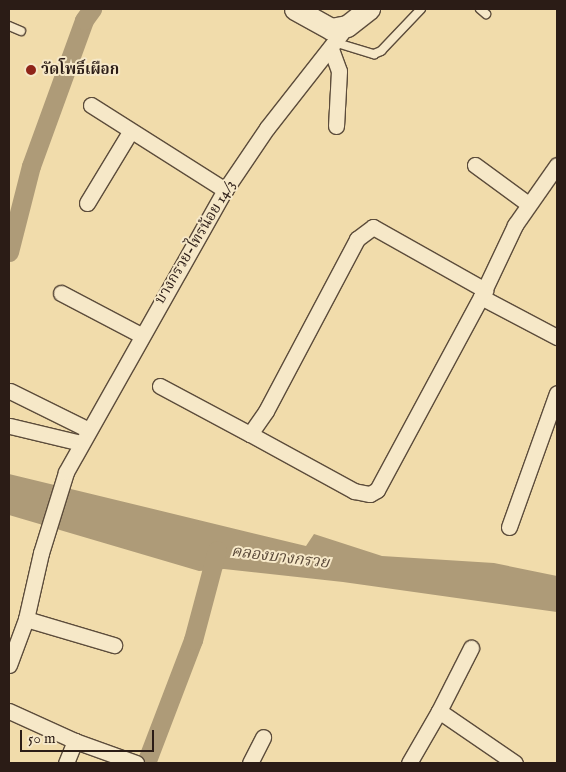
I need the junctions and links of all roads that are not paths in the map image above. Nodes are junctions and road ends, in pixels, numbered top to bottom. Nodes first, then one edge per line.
1 (295, 9) edge
2 (369, 9) edge
3 (421, 9) edge
4 (9, 26) edge
5 (20, 31) dead end
6 (338, 39) junction
7 (91, 106) dead end
8 (336, 126) dead end
9 (130, 132) junction
10 (475, 164) dead end
11 (557, 165) edge
12 (225, 190) junction
13 (87, 204) dead end
14 (528, 204) junction
15 (62, 293) dead end
16 (483, 294) junction
17 (141, 334) junction
18 (557, 337) edge
19 (160, 386) dead end
20 (10, 391) dead end
21 (557, 393) edge
22 (10, 426) dead end
23 (250, 434) junction
24 (85, 436) junction
25 (509, 527) dead end
26 (26, 619) junction
27 (114, 645) dead end
28 (471, 648) dead end
29 (9, 665) edge
30 (9, 711) edge
31 (439, 711) junction
32 (263, 737) dead end
33 (75, 741) junction
34 (66, 763) edge
35 (136, 763) edge
36 (250, 763) edge
37 (409, 763) edge
38 (515, 763) edge

1 - 6 main road
2 - 6 main road
3 - 6 lane
4 - 5 lane
6 - 8 street
6 - 12 street, บางกรวย-ไทรน้อย 14/3
7 - 9 street
9 - 12 street
9 - 13 street
10 - 14 street
11 - 14 street
12 - 17 street, บางกรวย-ไทรน้อย 14/3
14 - 16 street
15 - 17 street
16 - 18 street
16 - 23 street
16 - 23 street
17 - 24 street, บางกรวย-ไทรน้อย 14/3
19 - 23 street
20 - 24 street
21 - 25 street
22 - 24 street
24 - 26 street, บางกรวย-ไทรน้อย 14/3
26 - 27 street
26 - 29 street, บางกรวย-ไทรน้อย 14/3
28 - 31 street
30 - 33 street
31 - 37 street
31 - 38 street
32 - 36 street
33 - 34 street
33 - 35 street

